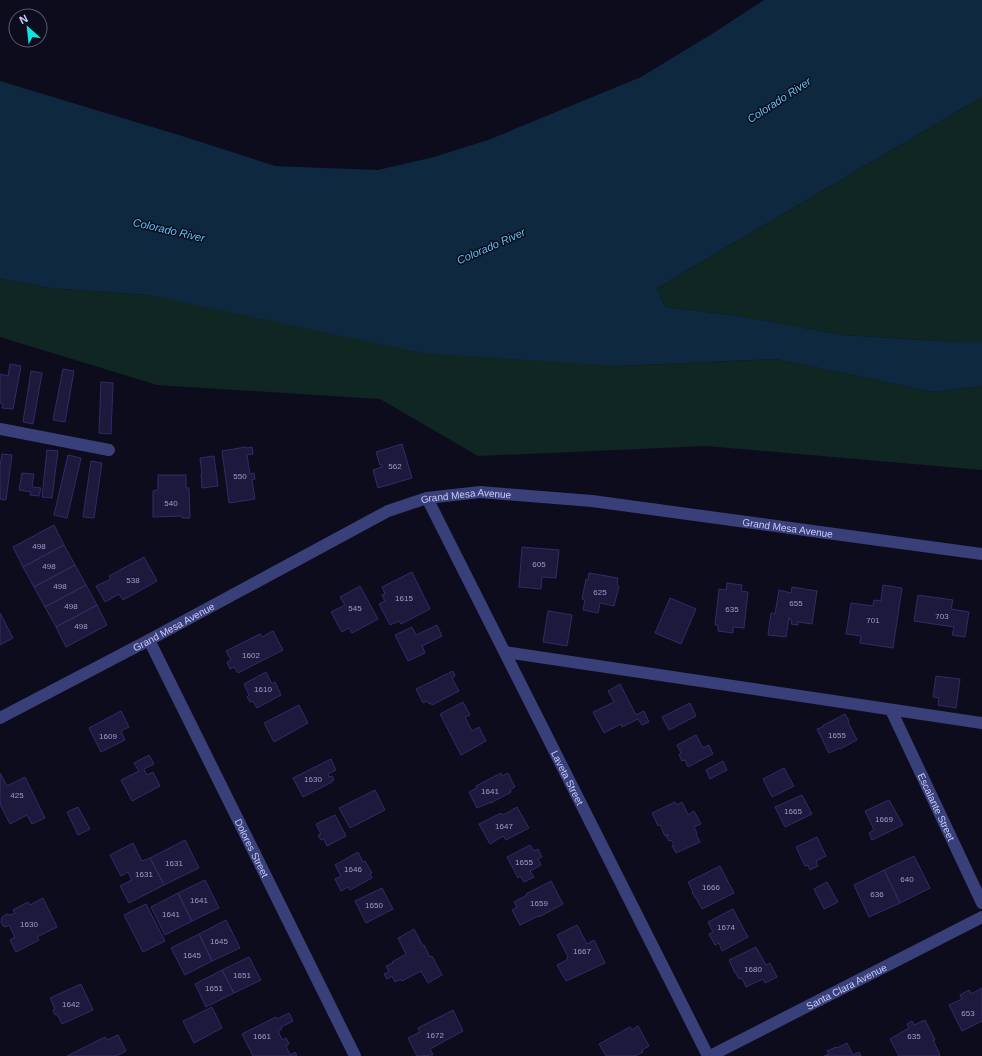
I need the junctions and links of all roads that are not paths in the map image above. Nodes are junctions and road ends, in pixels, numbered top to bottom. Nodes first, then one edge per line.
1 (0, 429) edge
2 (109, 450) dead end
3 (427, 498) junction
4 (982, 554) edge
5 (149, 640) junction
6 (504, 652) junction
7 (891, 710) junction
8 (0, 718) edge
9 (982, 723) edge
10 (982, 903) edge
11 (982, 917) edge
12 (355, 1056) edge
13 (709, 1056) edge

1 - 2 street
3 - 4 street, Grand Mesa Avenue
3 - 5 street, Grand Mesa Avenue
3 - 6 street, Laveta Street
5 - 8 street, Grand Mesa Avenue
5 - 12 street, Dolores Street
6 - 7 street
6 - 13 street, Laveta Street
7 - 9 street
7 - 10 street, Escalante Street
11 - 13 street, Santa Clara Avenue

